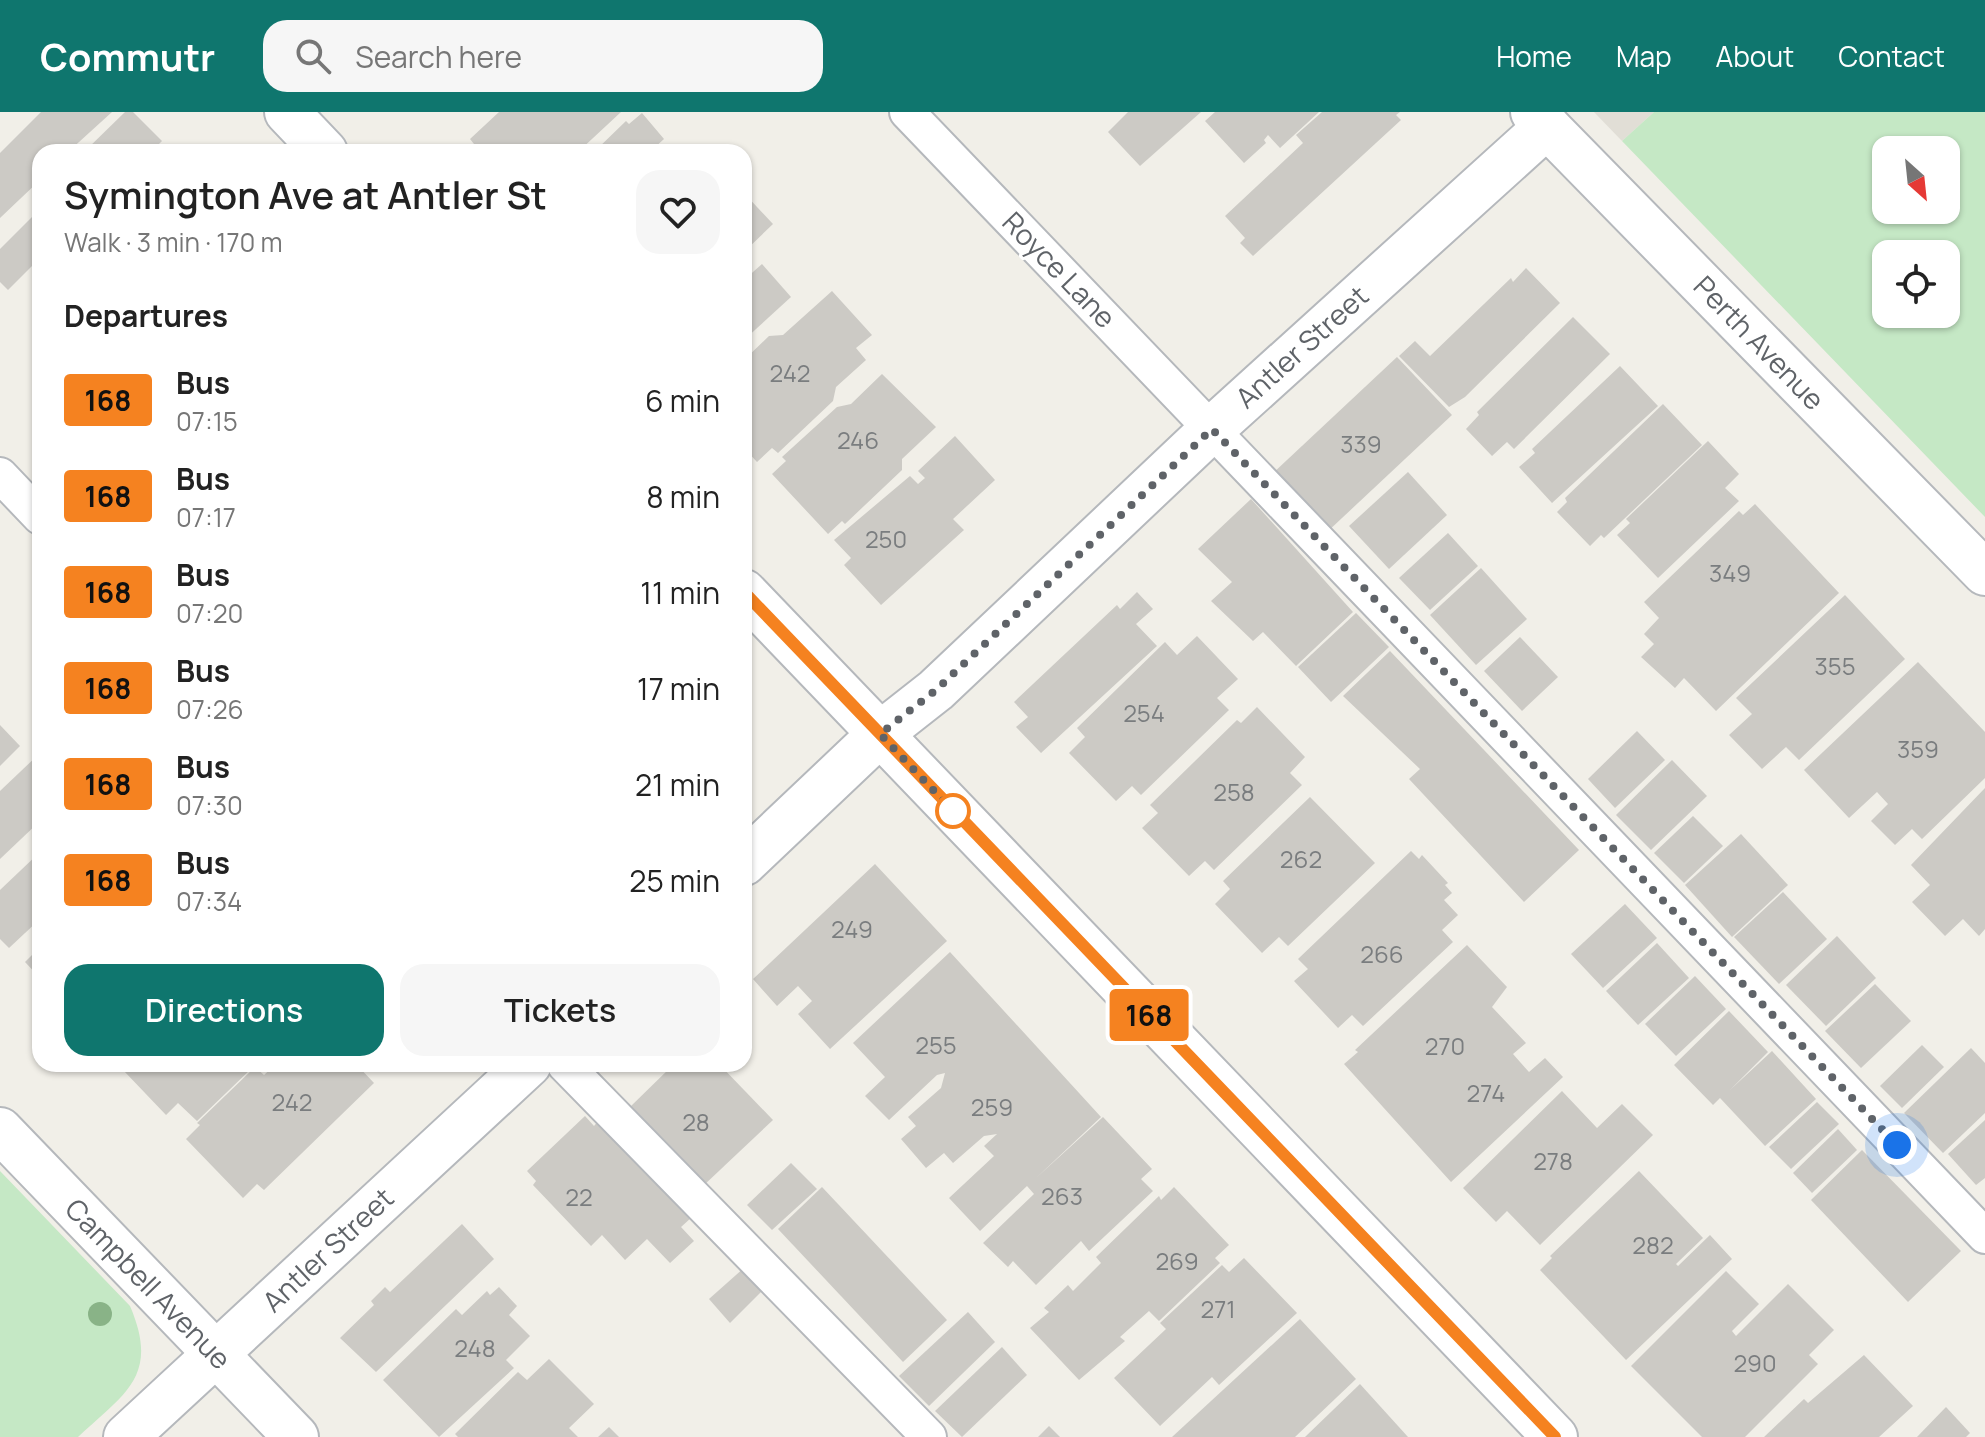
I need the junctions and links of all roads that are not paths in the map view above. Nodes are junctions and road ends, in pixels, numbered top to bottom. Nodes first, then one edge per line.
1 (287, 112) edge
2 (907, 112) edge
3 (1540, 119) edge
4 (317, 144) edge
5 (1212, 429) junction
6 (0, 475) edge
7 (32, 509) edge
8 (1985, 573) edge
9 (752, 600) edge
10 (880, 734) junction
11 (752, 855) edge
12 (520, 1072) edge
13 (572, 1072) edge
14 (0, 1130) edge
15 (1985, 1236) edge
16 (215, 1355) junction
17 (126, 1437) edge
18 (296, 1437) edge
19 (929, 1437) edge
20 (1555, 1437) edge

1 - 4 street
2 - 5 lane, Royce Lane
3 - 5 street, Antler Street
3 - 8 street, Perth Avenue
5 - 10 street, Antler Street
5 - 15 lane, Royce Lane
6 - 7 lane
9 - 10 street
10 - 11 street, Antler Street
10 - 20 street
12 - 16 street, Antler Street
13 - 19 lane
14 - 16 street, Campbell Avenue
16 - 17 street, Antler Street
16 - 18 street, Campbell Avenue

